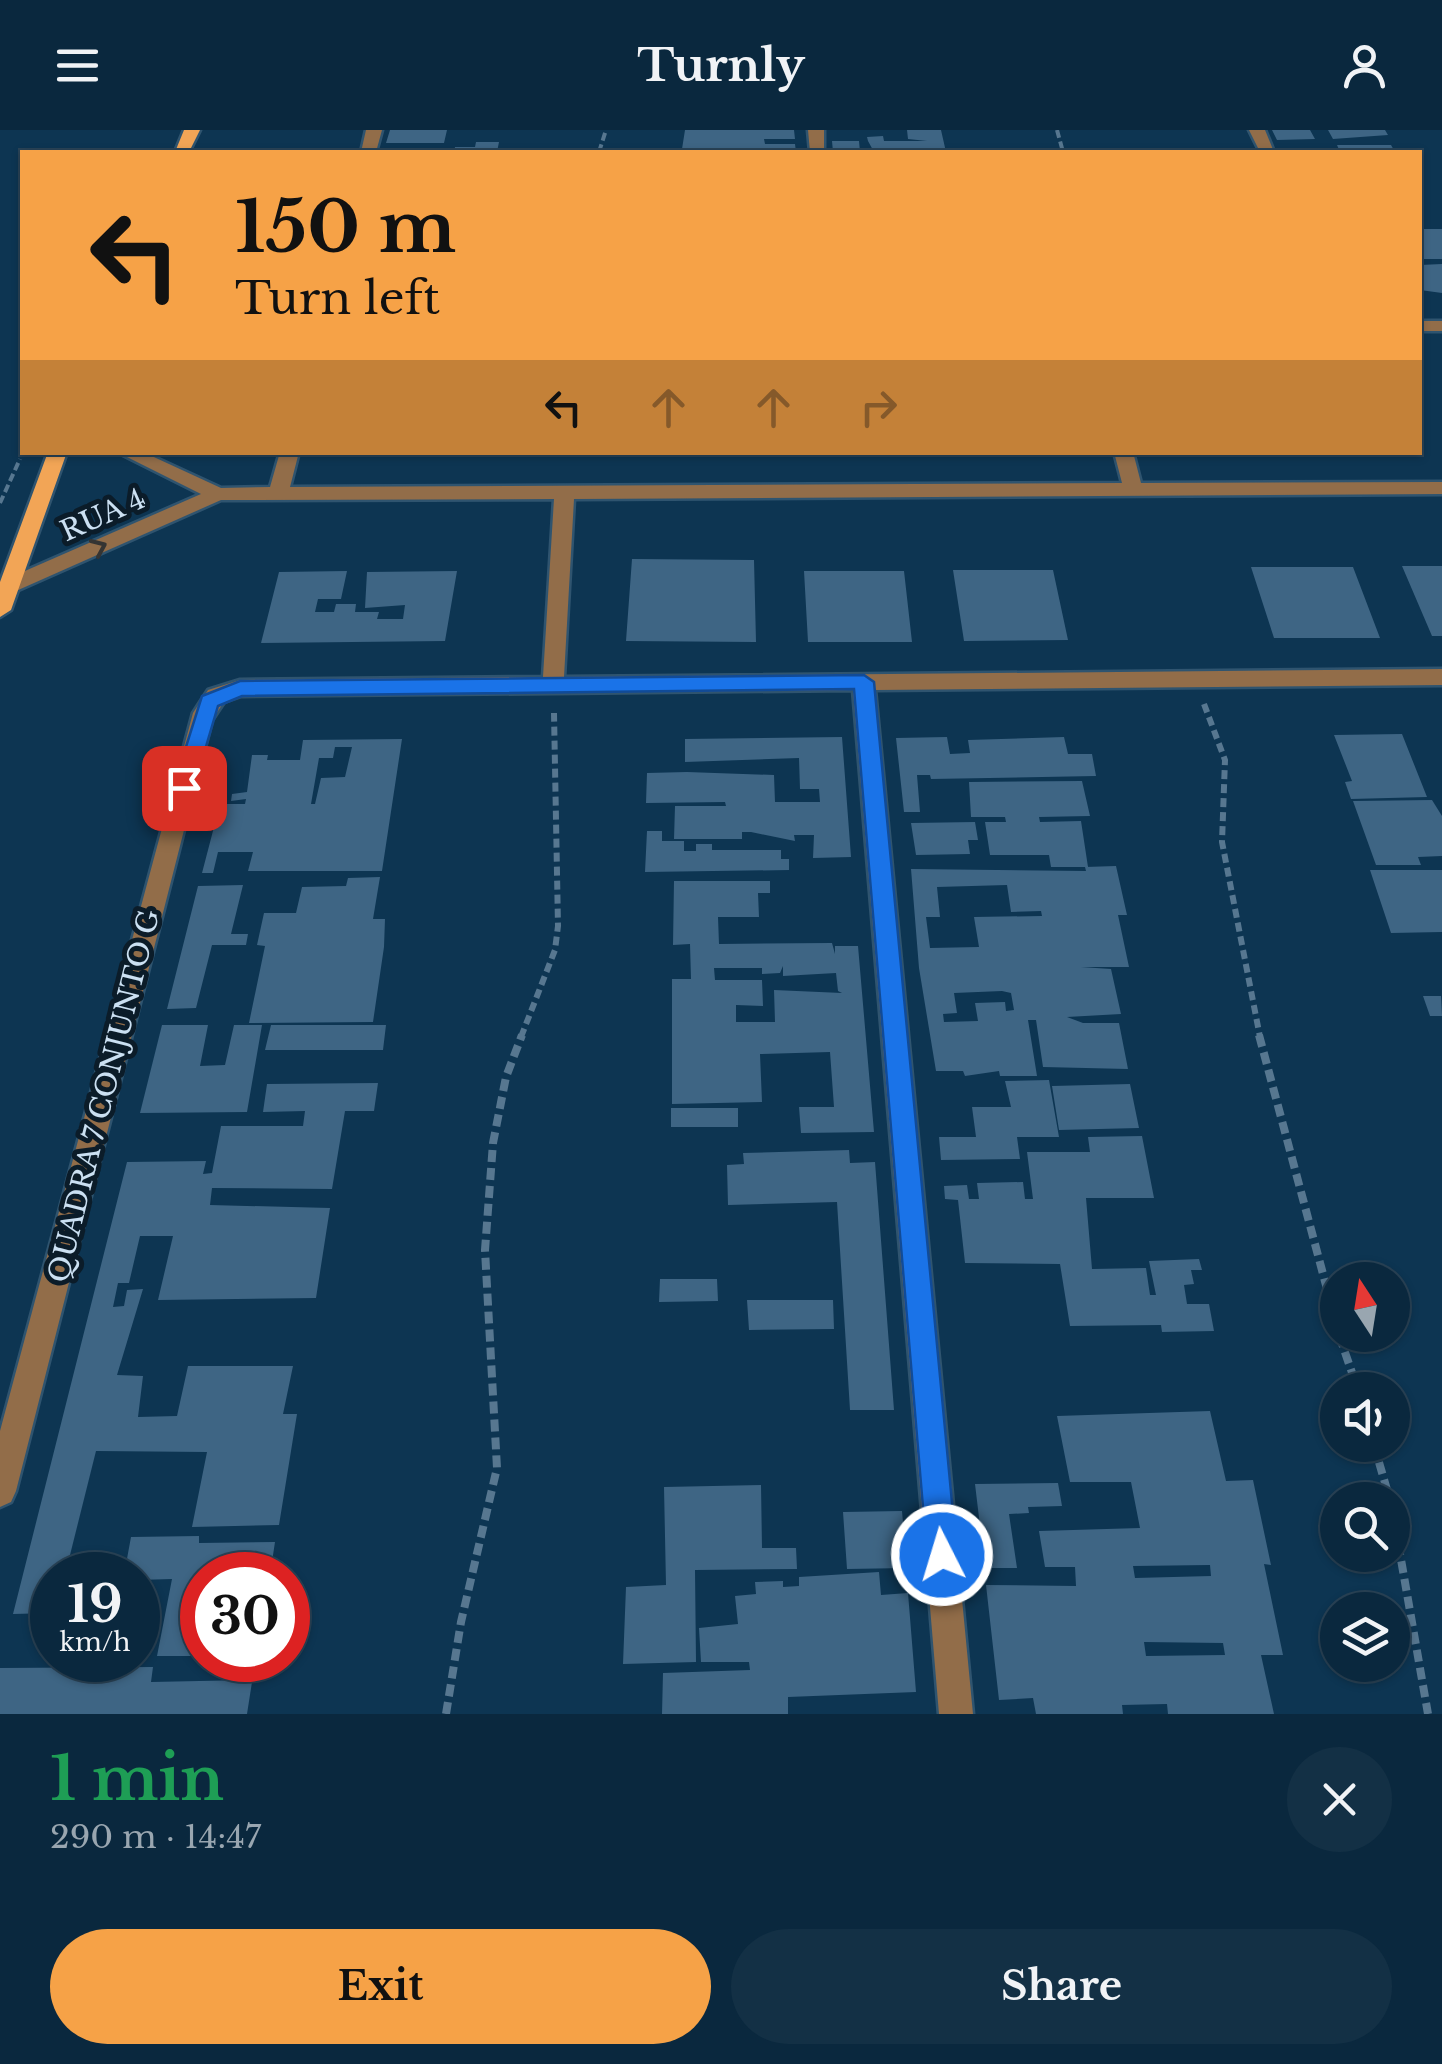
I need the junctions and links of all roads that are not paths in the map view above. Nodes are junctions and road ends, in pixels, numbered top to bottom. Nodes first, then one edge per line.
1 (57, 455) edge
2 (133, 455) edge
3 (289, 455) edge
4 (1124, 455) edge
5 (1442, 488) edge
6 (1133, 490) junction
7 (564, 492) junction
8 (218, 494) junction
9 (278, 494) junction
10 (9, 586) junction
11 (0, 610) edge
12 (1442, 677) edge
13 (864, 682) junction
14 (553, 686) junction
15 (0, 1490) edge
16 (956, 1714) edge

1 - 10 main road
2 - 8 street, RUA 4
3 - 9 street
4 - 6 street
5 - 6 street, RUA 4
6 - 7 street, RUA 4
7 - 9 street, RUA 4
7 - 14 street
8 - 9 street, RUA 4
10 -> 8 street, RUA 4
10 - 11 main road
12 - 13 street
13 - 14 street
13 - 16 street
14 - 15 street, QUADRA 7 CONJUNTO G

